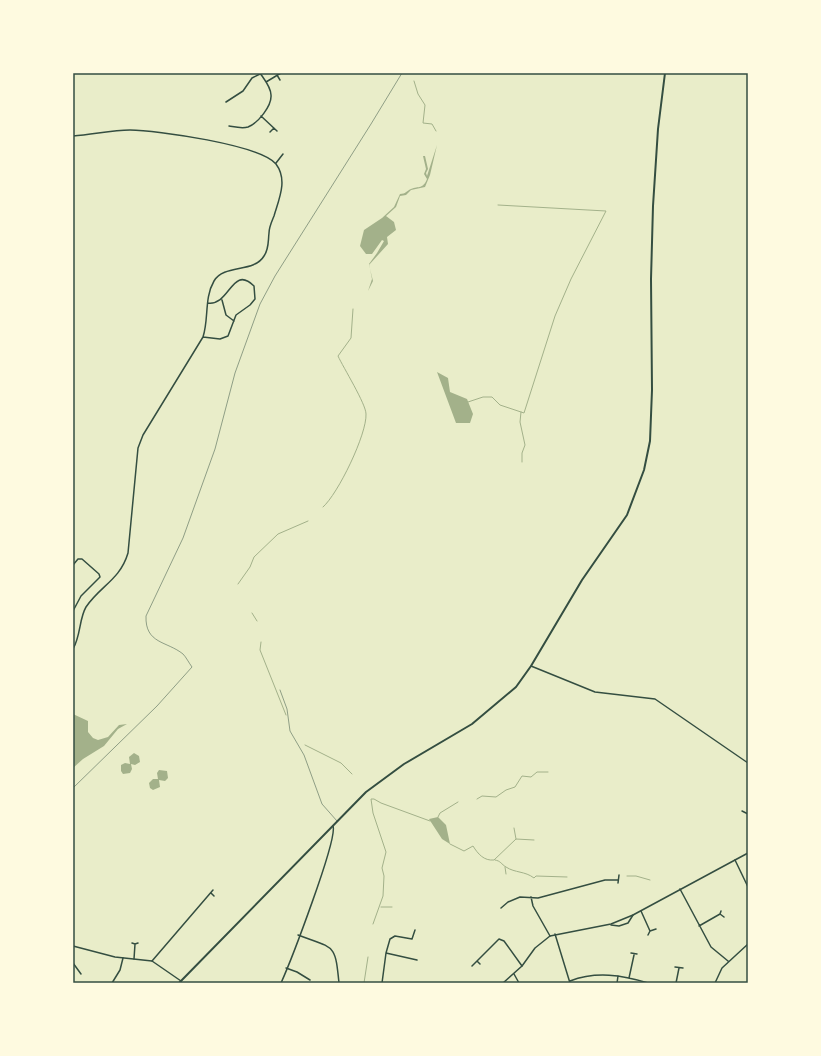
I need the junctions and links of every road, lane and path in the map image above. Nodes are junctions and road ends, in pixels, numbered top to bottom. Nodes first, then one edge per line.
1 (260, 73) edge
2 (281, 73) edge
3 (402, 73) edge
4 (665, 73) edge
5 (277, 75) junction
6 (280, 80) dead end
7 (266, 82) junction
8 (226, 102) dead end
9 (261, 116) junction
10 (229, 126) dead end
11 (274, 128) junction
12 (277, 131) dead end
13 (270, 132) dead end
14 (73, 136) edge
15 (283, 154) dead end
16 (276, 163) junction
17 (222, 300) junction
18 (208, 303) junction
19 (234, 321) junction
20 (203, 337) junction
21 (73, 565) edge
22 (73, 611) edge
23 (73, 649) edge
24 (531, 666) junction
25 (280, 690) dead end
26 (748, 763) edge
27 (73, 788) edge
28 (748, 810) edge
29 (742, 811) dead end
30 (747, 813) edge
31 (337, 821) junction
32 (332, 826) junction
33 (748, 853) edge
34 (735, 860) junction
35 (619, 875) dead end
36 (618, 880) junction
37 (618, 883) dead end
38 (748, 887) edge
39 (680, 889) junction
40 (213, 890) dead end
41 (211, 894) junction
42 (214, 896) dead end
43 (531, 897) junction
44 (501, 908) dead end
45 (641, 911) junction
46 (721, 911) dead end
47 (720, 914) junction
48 (633, 915) junction
49 (724, 917) dead end
50 (611, 924) junction
51 (699, 926) junction
52 (656, 929) dead end
53 (415, 930) dead end
54 (650, 931) junction
55 (555, 934) junction
56 (648, 935) dead end
57 (298, 936) junction
58 (550, 936) junction
59 (132, 943) dead end
60 (138, 943) dead end
61 (135, 944) junction
62 (748, 944) edge
63 (73, 946) edge
64 (386, 953) junction
65 (631, 953) dead end
66 (637, 954) dead end
67 (634, 955) junction
68 (123, 958) junction
69 (134, 959) junction
70 (417, 960) dead end
71 (152, 961) junction
72 (477, 961) junction
73 (728, 961) junction
74 (73, 963) edge
75 (480, 964) dead end
76 (472, 966) dead end
77 (522, 966) junction
78 (675, 967) dead end
79 (286, 968) junction
80 (679, 968) junction
81 (683, 968) dead end
82 (81, 970) dead end
83 (79, 972) junction
84 (81, 974) dead end
85 (514, 974) junction
86 (618, 976) junction
87 (629, 978) junction
88 (310, 980) dead end
89 (180, 982) edge
90 (570, 982) edge
91 (112, 983) edge
92 (280, 983) edge
93 (339, 983) edge
94 (382, 983) edge
95 (503, 983) edge
96 (520, 983) edge
97 (617, 983) edge
98 (648, 983) edge
99 (676, 983) edge
100 (715, 983) edge

1 - 7 street
1 - 8 street
2 - 5 street
3 - 27 path
4 - 24 main road
5 - 6 street
5 - 7 street
7 - 9 street
9 - 10 street
9 - 11 street
11 - 12 street
11 - 13 street
14 - 16 street
15 - 16 street
16 - 18 street
17 - 18 street
17 - 19 street
17 - 19 street
18 - 20 street
19 - 20 street
20 - 23 street
21 - 22 street
24 - 26 street
24 - 31 main road
25 - 31 lane
28 - 30 street
29 - 30 street
31 - 32 main road
32 - 57 street
32 - 89 main road
33 - 34 street
34 - 38 street
34 - 39 street
35 - 36 street
36 - 37 street
36 - 43 street
39 - 45 street
39 - 51 street
40 - 41 street
41 - 42 street
41 - 71 street
43 - 44 street
43 - 58 street
45 - 48 street
45 - 54 street
46 - 47 street
47 - 49 street
47 - 51 street
48 - 50 street
48 - 50 street
50 - 55 street
51 - 73 street
52 - 54 street
53 - 64 street
54 - 56 street
55 - 58 street
55 - 90 street
57 - 79 street
57 - 93 street
58 - 77 street
59 - 61 street
60 - 61 street
61 - 69 street
62 - 73 street
63 - 68 street
64 - 70 street
64 - 94 street
65 - 67 street
66 - 67 street
67 - 87 street
68 - 69 street
68 - 91 street
69 - 71 street
71 - 89 street
72 - 75 street
72 - 76 street
72 - 77 street
73 - 100 street
74 - 83 street
77 - 85 street
78 - 80 street
79 - 88 street
79 - 92 street
80 - 81 street
80 - 99 street
82 - 83 street
83 - 84 street
85 - 95 street
85 - 96 street
86 - 87 street
86 - 90 street
86 - 97 street
87 - 98 street

